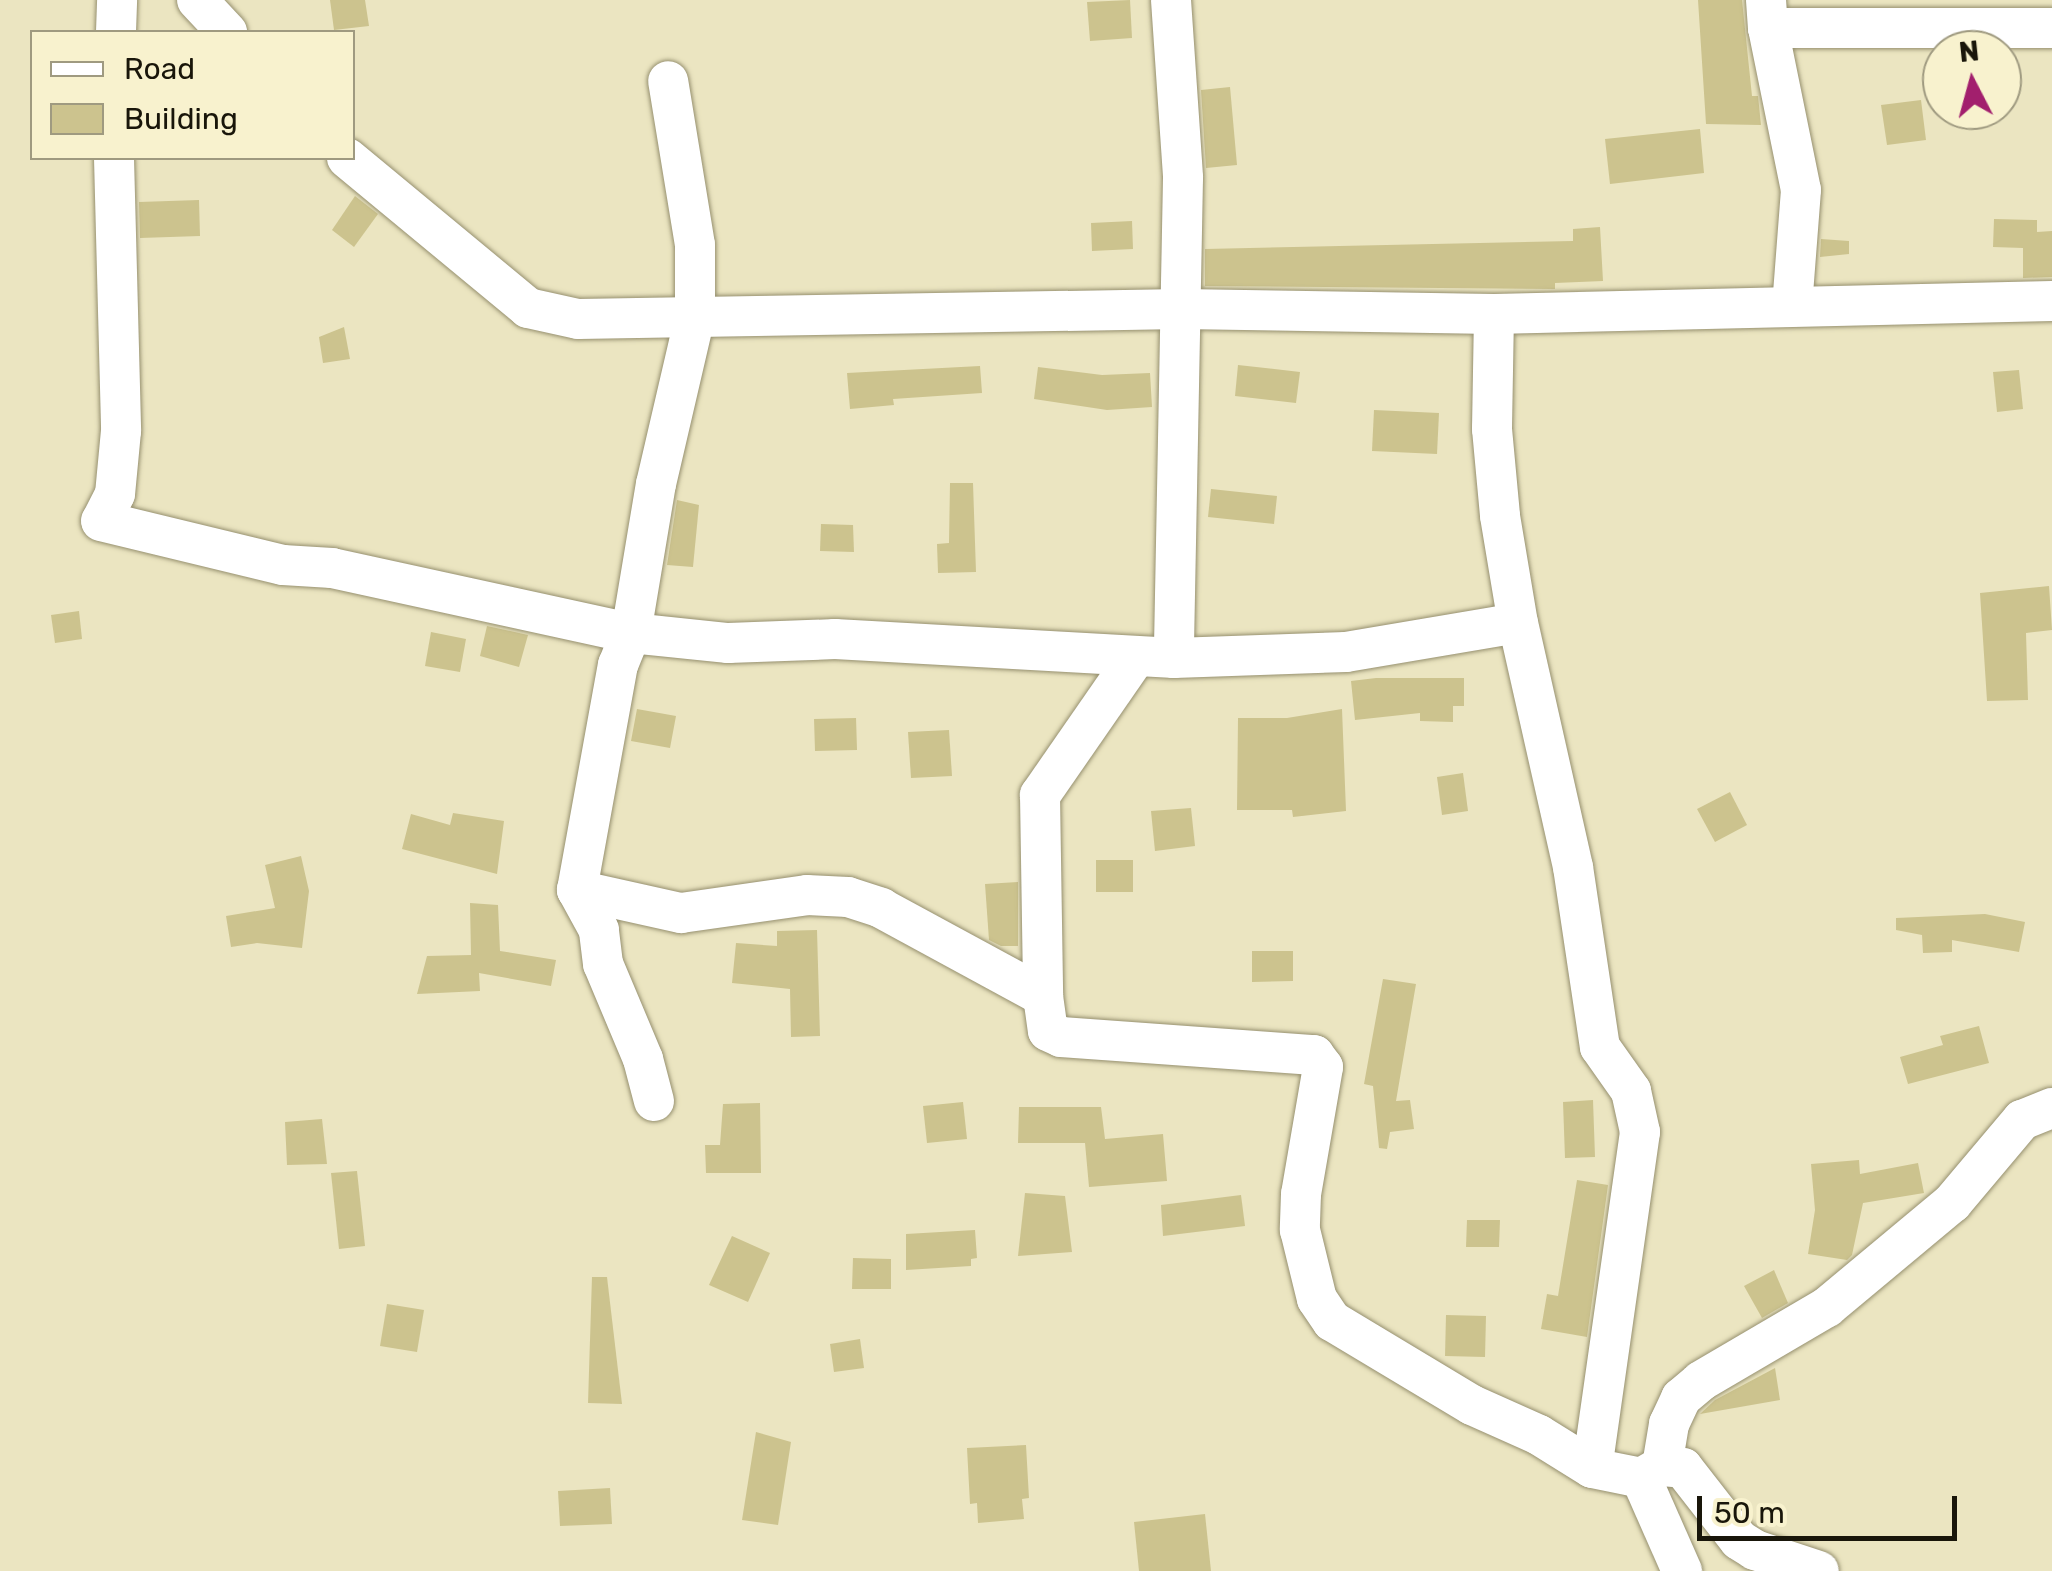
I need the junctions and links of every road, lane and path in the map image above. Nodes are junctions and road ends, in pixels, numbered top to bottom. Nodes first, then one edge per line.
1 (117, 0) edge
2 (197, 0) edge
3 (1171, 0) edge
4 (1767, 14) edge
5 (2052, 28) edge
6 (116, 30) edge
7 (225, 30) edge
8 (668, 81) dead end
9 (114, 160) edge
10 (349, 160) edge
11 (2052, 301) edge
12 (1792, 306) junction
13 (1182, 309) junction
14 (1494, 314) junction
15 (695, 316) junction
16 (1518, 623) junction
17 (630, 633) junction
18 (1154, 658) junction
19 (577, 890) junction
20 (1043, 996) junction
21 (654, 1101) dead end
22 (2052, 1108) edge
23 (1592, 1468) junction
24 (1651, 1472) junction
25 (1682, 1571) edge
26 (1819, 1571) edge

1 - 6 street
2 - 7 street
3 - 13 street
4 - 5 street
4 - 12 street
8 - 15 street
9 - 17 street
10 - 15 street
11 - 12 street
12 - 14 street
13 - 14 street
13 - 15 street
13 - 18 street
14 - 16 street
15 - 17 street
16 - 18 street
16 - 23 street
17 - 18 street
17 - 19 street
18 - 20 street
19 - 20 street
19 - 21 street
20 - 23 street
22 - 24 street
23 - 24 street
24 - 25 street
24 - 26 street

